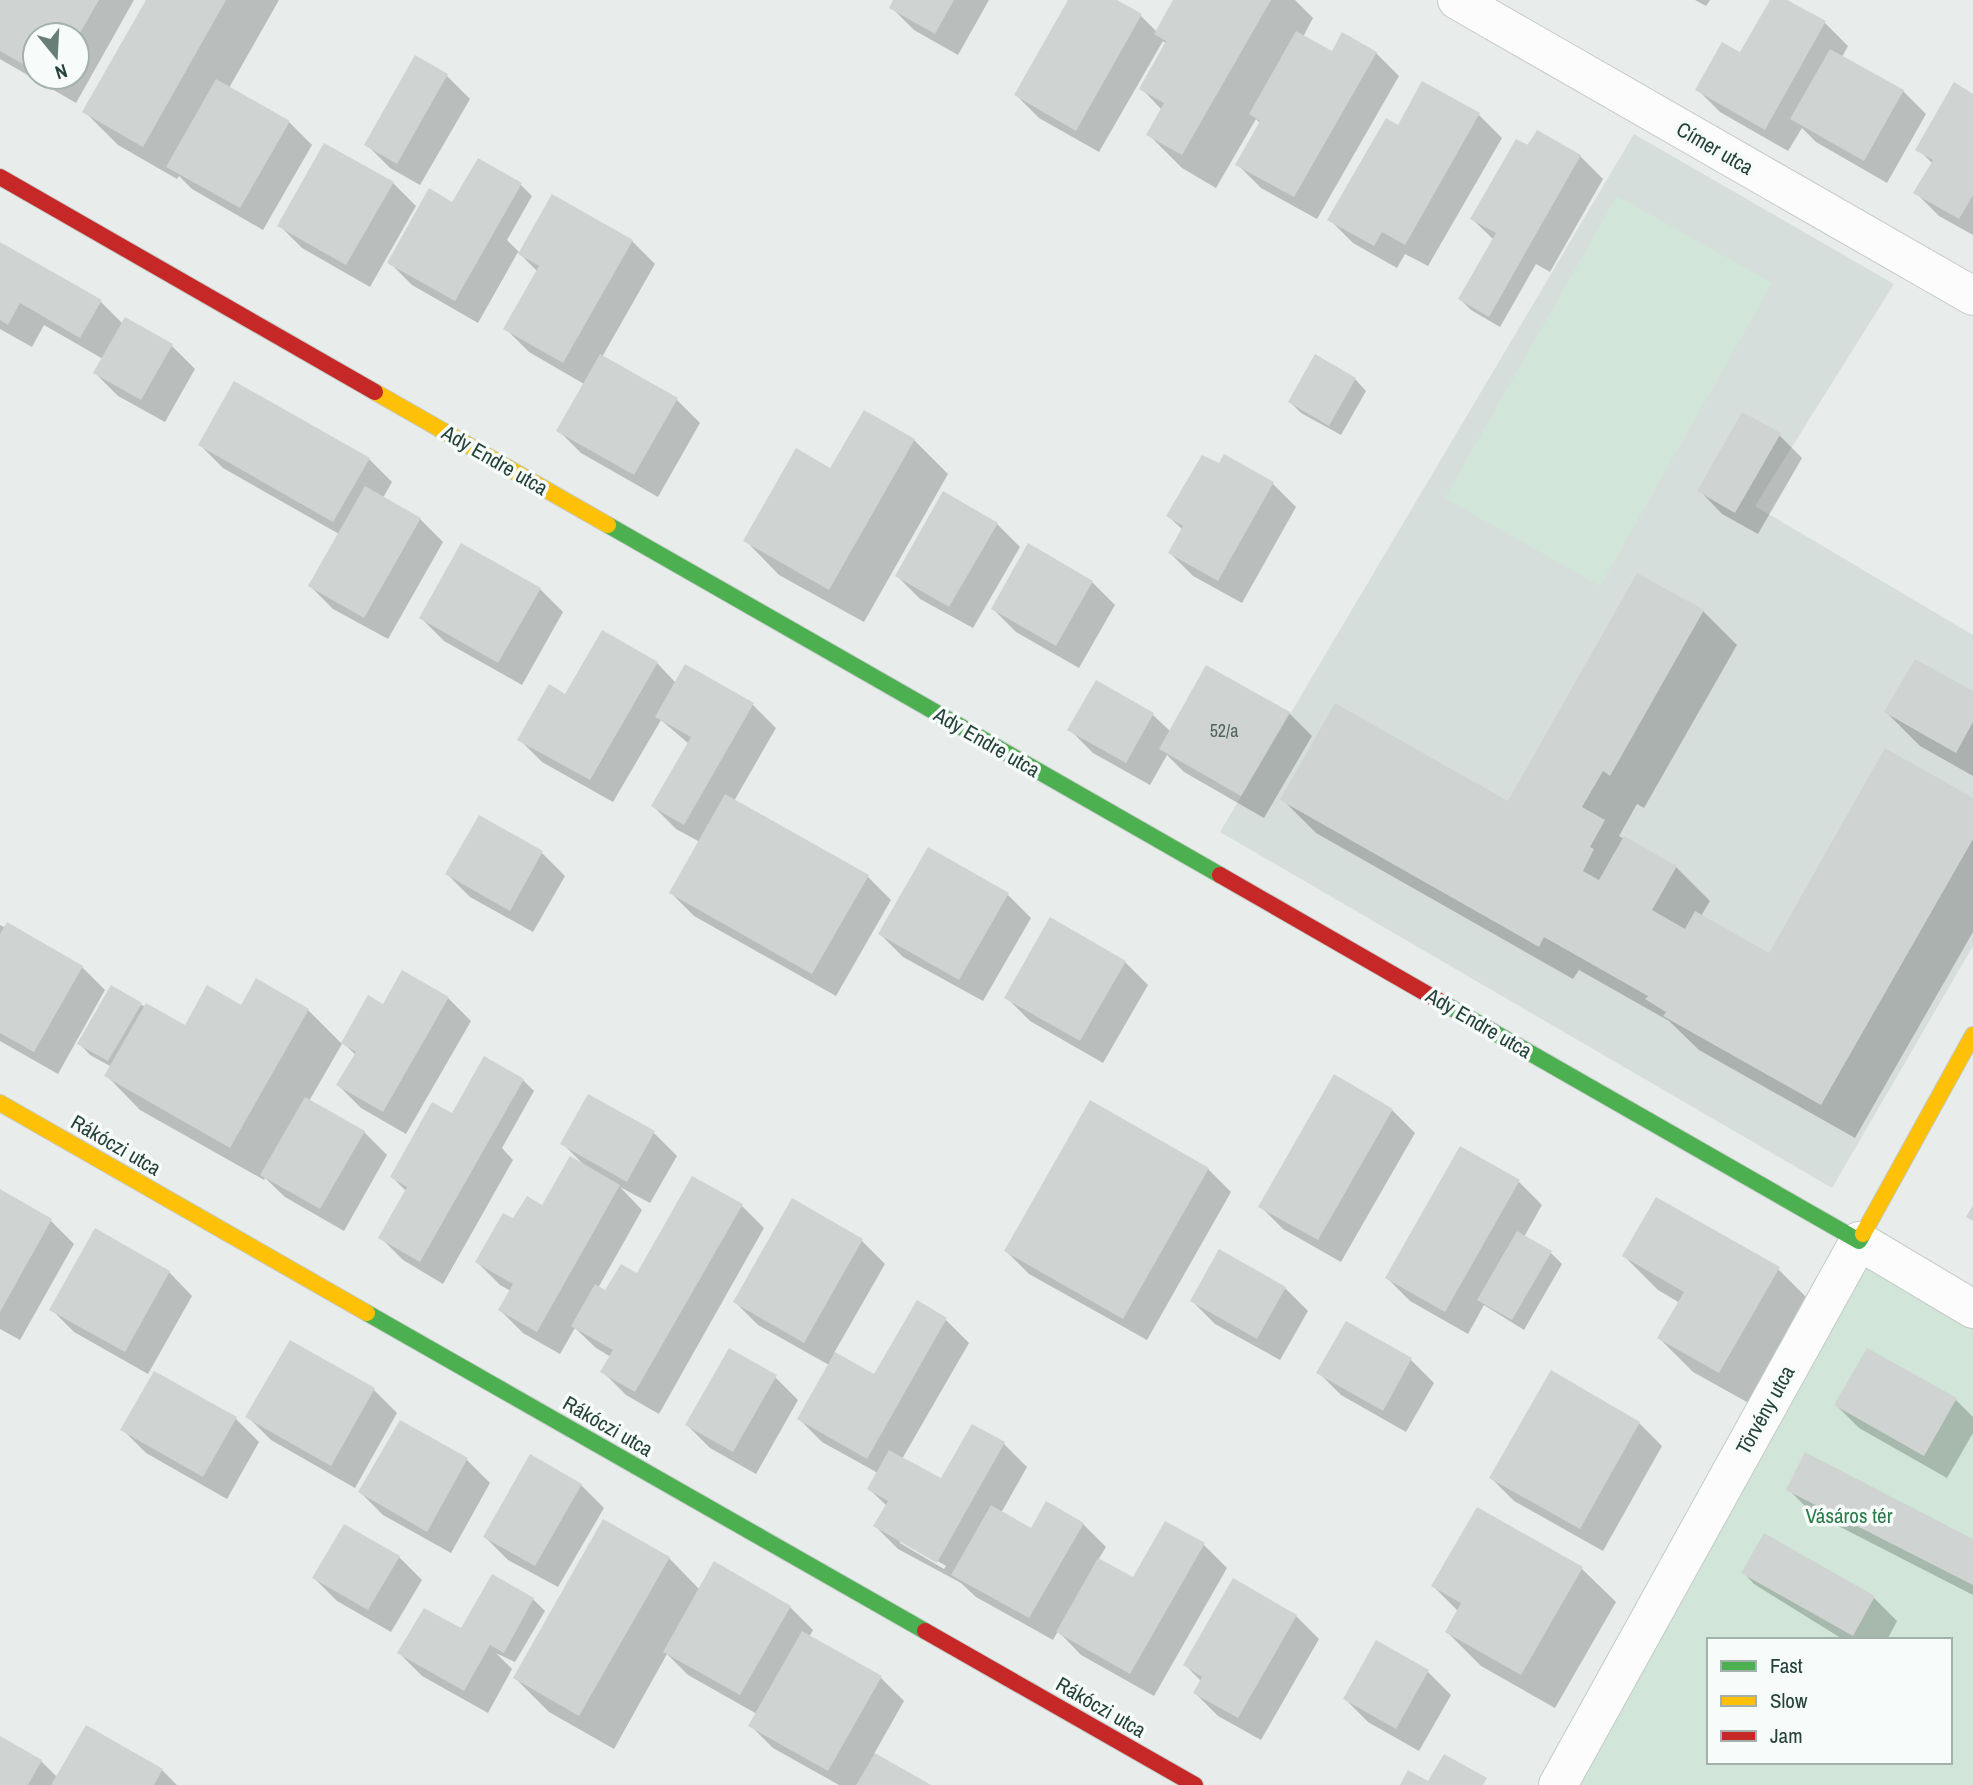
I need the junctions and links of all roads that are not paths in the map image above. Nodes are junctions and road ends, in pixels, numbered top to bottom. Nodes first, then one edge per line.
1 (1457, 0) edge
2 (0, 177) edge
3 (1973, 296) edge
4 (1973, 1035) edge
5 (0, 1103) edge
6 (1859, 1241) junction
7 (1973, 1309) edge
8 (1195, 1785) edge
9 (1559, 1785) edge

1 - 3 street, Címer utca
2 - 6 street, Ady Endre utca
4 - 6 street, Törvény utca
5 - 8 street, Rákóczi utca
6 - 7 street, Ady Endre utca
6 - 9 street, Törvény utca

